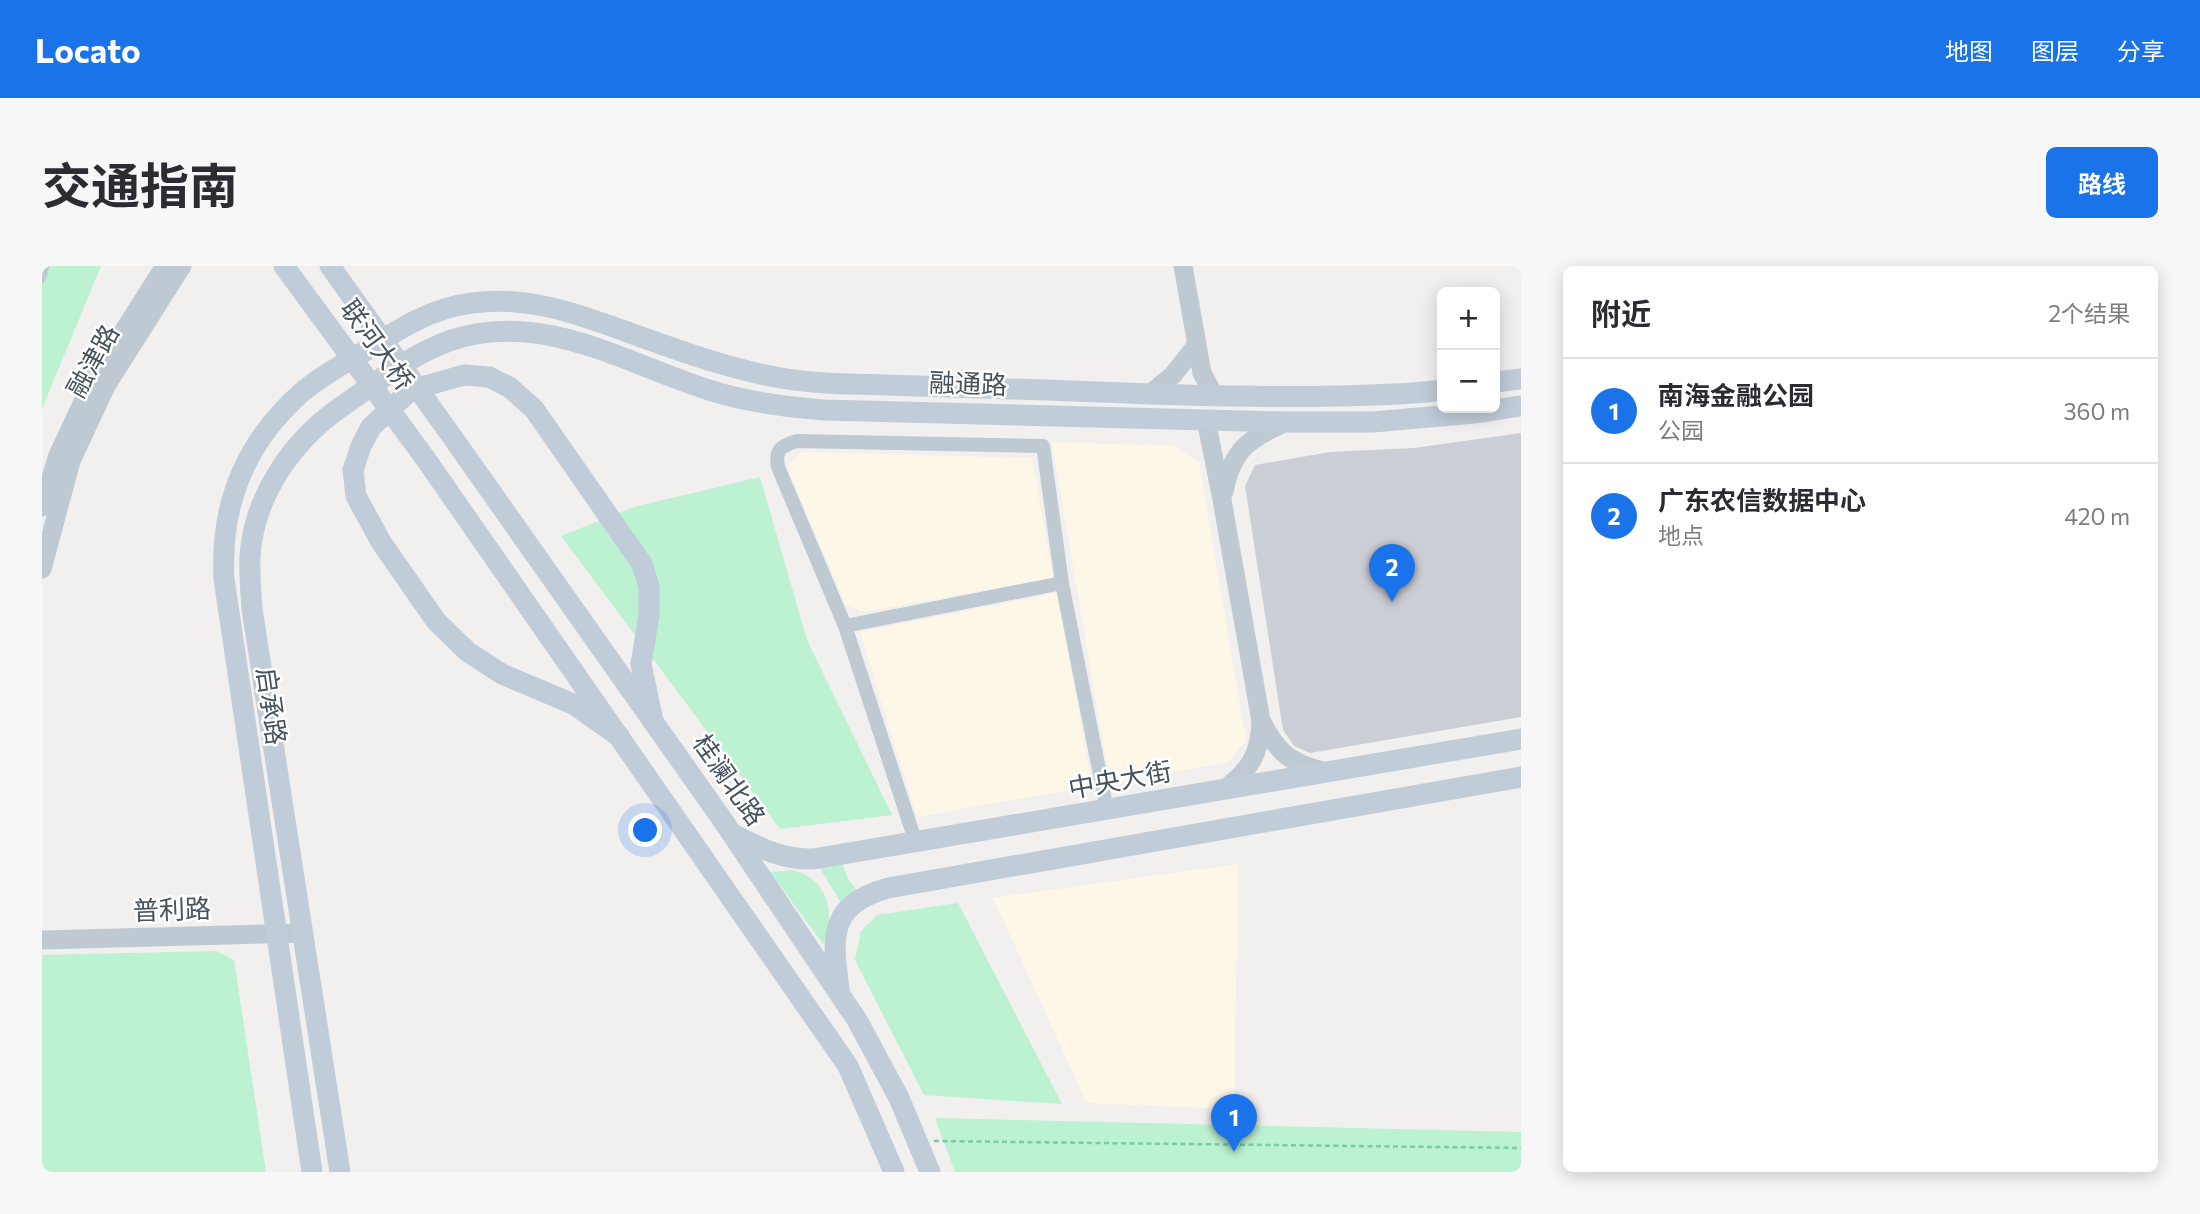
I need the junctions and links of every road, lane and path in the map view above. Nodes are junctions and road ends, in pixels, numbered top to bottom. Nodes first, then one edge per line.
1 (46, 266) edge
2 (164, 266) edge
3 (181, 266) edge
4 (284, 266) edge
5 (330, 266) edge
6 (1183, 266) edge
7 (42, 280) edge
8 (406, 325) joint
9 (1196, 346) junction
10 (428, 350) joint
11 (1521, 379) edge
12 (1500, 382) edge
13 (1437, 390) edge
14 (1150, 394) junction
15 (1214, 395) junction
16 (1521, 405) edge
17 (1206, 420) junction
18 (1286, 422) junction
19 (453, 438) joint
20 (1222, 500) junction
21 (42, 507) edge
22 (42, 569) edge
23 (1062, 583) junction
24 (845, 626) junction
25 (653, 721) junction
26 (1261, 721) junction
27 (620, 737) junction
28 (1521, 738) edge
29 (1326, 773) junction
30 (1521, 777) edge
31 (1224, 790) junction
32 (1107, 810) junction
33 (732, 834) junction
34 (916, 843) junction
35 (302, 927) junction
36 (42, 928) edge
37 (276, 928) junction
38 (42, 940) edge
39 (840, 994) junction
40 (917, 1140) junction
41 (1521, 1148) edge
42 (312, 1172) edge
43 (340, 1172) edge
44 (894, 1172) edge
45 (930, 1172) edge

1 - 7 lane
2 - 21 street, 融津路
3 - 22 street, 融津路
4 - 27 main road, 联河大桥, bridge
5 - 19 main road, 联河大桥, bridge
6 - 9 street
8 - 14 main road, 融通路
8 - 37 main road, 启承路
9 - 14 street
9 - 15 street
10 - 17 main road, 融通路
10 - 35 main road, 启承路
11 - 12 main road
13 - 15 main road, 融通路
14 - 15 main road, 融通路
16 - 18 main road, 融通路
17 - 18 main road, 融通路
17 - 20 street
18 - 20 street
19 - 25 main road, 桂澜北路
20 - 26 street
23 - 24 street
23 - 24 street
23 - 32 street
24 - 34 street
25 - 27 main road
25 - 33 main road, 桂澜北路
26 - 29 street
26 - 31 street
27 - 44 main road
28 - 29 main road, 中央大街
29 - 31 main road, 中央大街
30 - 39 main road
31 - 32 main road, 中央大街
32 - 34 main road, 中央大街
33 - 34 main road, 中央大街
33 - 39 main road, 桂澜北路
35 - 37 street, 普利路
35 - 43 main road, 启承路
36 - 37 street, 普利路
37 - 38 street, 普利路
37 - 42 main road, 启承路
39 - 40 main road, 桂澜北路
40 - 41 path
40 - 45 main road, 桂澜北路

